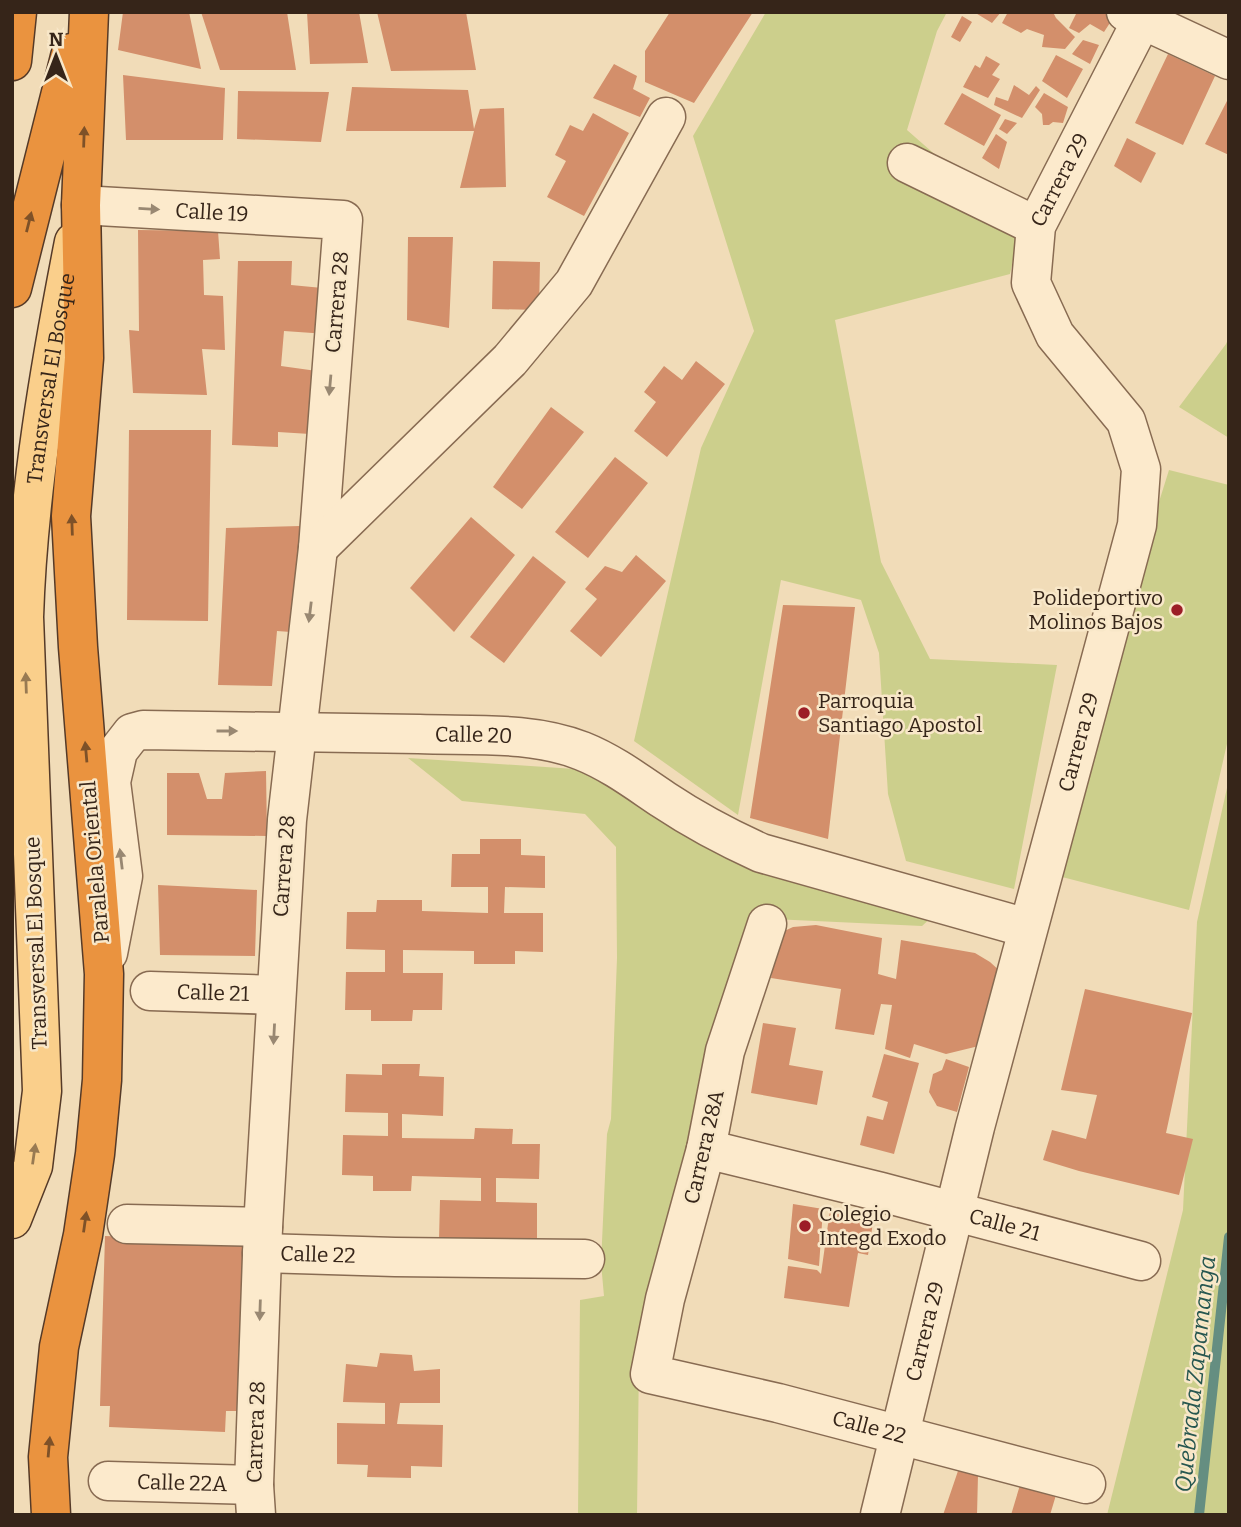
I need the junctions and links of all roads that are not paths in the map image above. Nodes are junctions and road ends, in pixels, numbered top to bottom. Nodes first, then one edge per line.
1 (17, 12) edge
2 (81, 12) edge
3 (89, 12) edge
4 (1138, 15) edge
5 (1229, 60) edge
6 (12, 61) edge
7 (666, 117) dead end
8 (907, 163) dead end
9 (81, 205) junction
10 (344, 220) joint
11 (1036, 226) junction
12 (12, 288) edge
13 (318, 548) junction
14 (296, 731) junction
15 (767, 923) dead end
16 (1027, 928) junction
17 (104, 974) junction
18 (149, 991) dead end
19 (276, 995) junction
20 (706, 1149) junction
21 (956, 1212) junction
22 (12, 1219) edge
23 (127, 1224) dead end
24 (262, 1240) junction
25 (585, 1259) dead end
26 (1141, 1261) dead end
27 (650, 1374) joint
28 (900, 1435) junction
29 (108, 1481) dead end
30 (1086, 1484) dead end
31 (255, 1500) edge
32 (51, 1515) edge
33 (880, 1515) edge

1 - 6 highway
12 -> 2 highway
9 -> 3 highway, Paralela Oriental
4 - 5 street
4 - 11 street, Carrera 29
7 - 13 street
8 - 11 street
9 -> 10 street, Calle 19
17 -> 9 highway, Paralela Oriental
22 -> 9 main road, Transversal El Bosque
10 -> 13 street, Carrera 28
11 - 16 street, Carrera 29
13 -> 14 street, Carrera 28
14 - 16 street, Calle 20
17 -> 14 street, Calle 20
14 - 19 street, Carrera 28
15 - 20 street, Carrera 28A
16 - 21 street, Carrera 29
32 -> 17 highway, Paralela Oriental
18 - 19 street, Calle 21
19 -> 24 street, Carrera 28
20 - 21 street, Calle 21
20 - 27 street, Carrera 28A
21 - 26 street, Calle 21
21 - 28 street, Carrera 29
23 - 24 street, Calle 22
24 - 25 street, Calle 22
24 -> 31 street, Carrera 28
27 - 28 street, Calle 22
28 - 30 street, Calle 22
28 - 33 street, Carrera 29
29 - 31 street, Calle 22A

